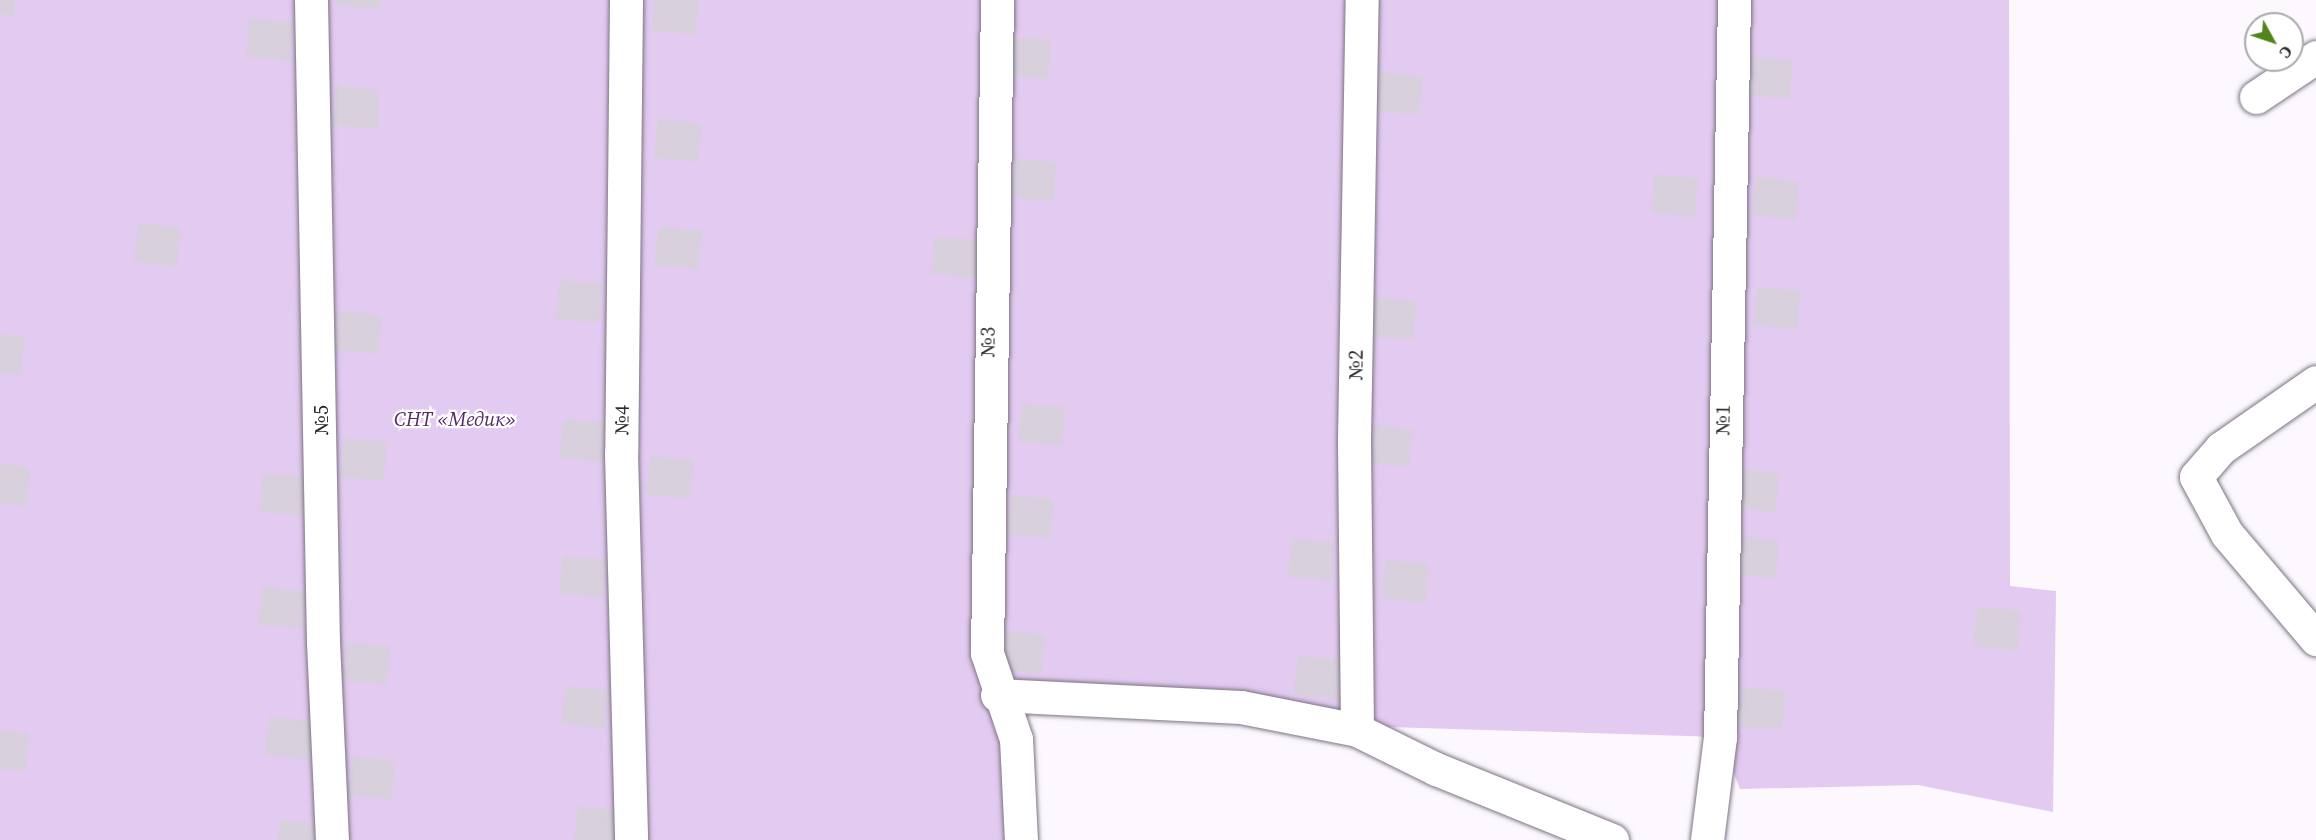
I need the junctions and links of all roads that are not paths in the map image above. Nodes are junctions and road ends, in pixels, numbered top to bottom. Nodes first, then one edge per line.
1 (311, 0) edge
2 (626, 0) edge
3 (997, 0) edge
4 (1362, 0) edge
5 (1734, 0) edge
6 (2316, 57) edge
7 (2256, 97) dead end
8 (2316, 382) edge
9 (2316, 639) edge
10 (996, 689) junction
11 (1357, 730) junction
12 (332, 840) edge
13 (631, 840) edge
14 (1021, 840) edge
15 (1612, 840) edge
16 (1707, 840) edge

1 - 12 street, №5
2 - 13 street, №4
3 - 10 street, №3
4 - 11 street, №2
5 - 16 street, №1
6 - 7 street
8 - 9 street
10 - 11 street
10 - 14 street, №3
11 - 15 street

